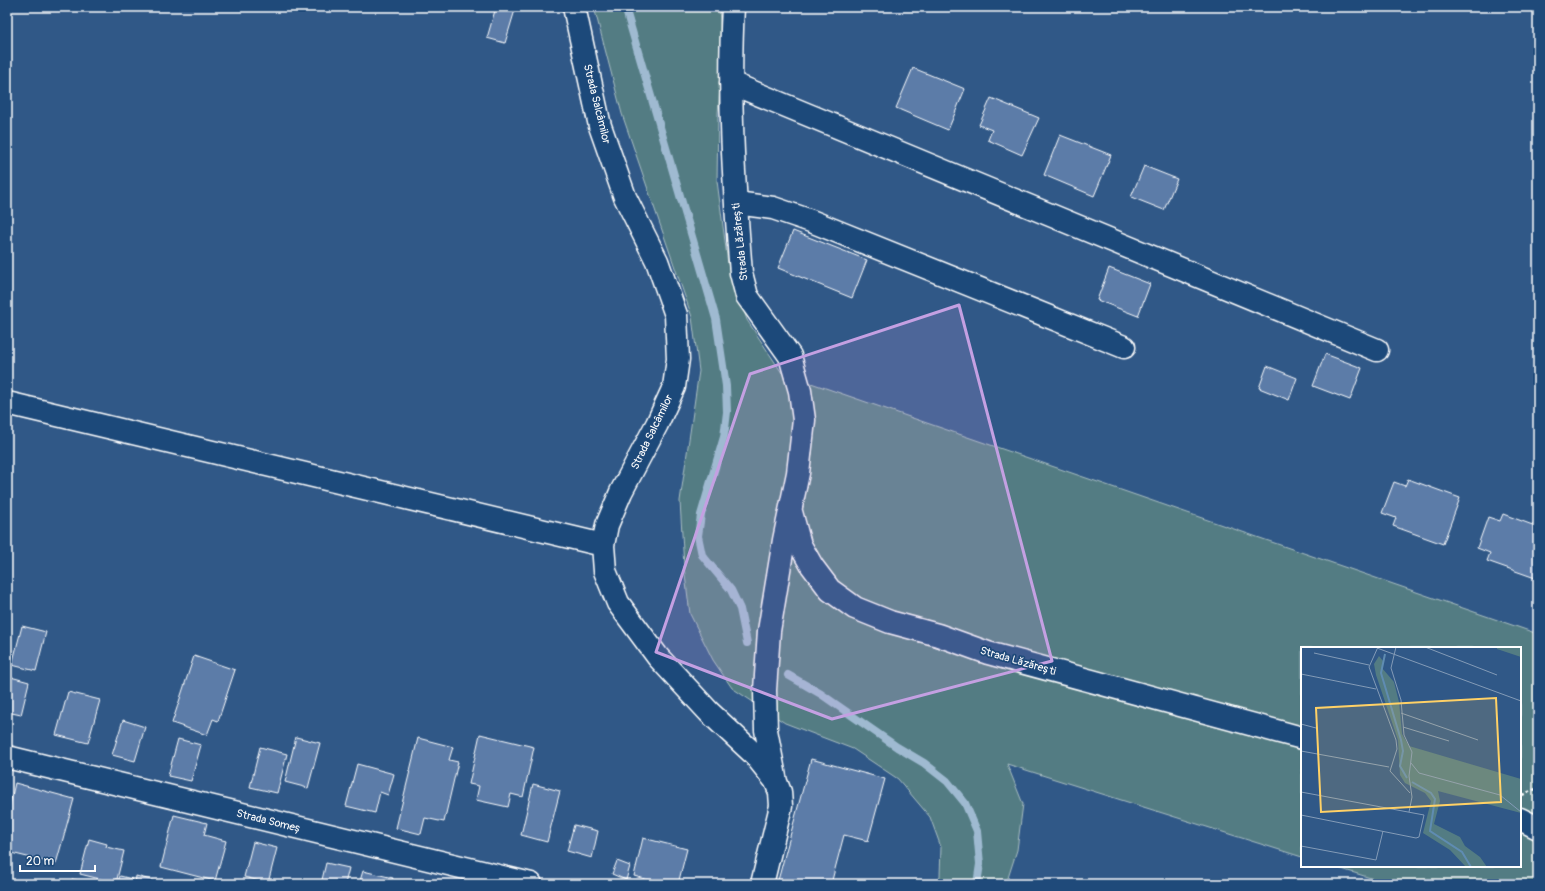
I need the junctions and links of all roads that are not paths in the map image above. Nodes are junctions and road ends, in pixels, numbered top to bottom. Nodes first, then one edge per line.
1 (574, 7) edge
2 (733, 7) edge
3 (731, 83) junction
4 (736, 203) junction
5 (1124, 347) dead end
6 (1377, 350) dead end
7 (7, 403) edge
8 (790, 508) junction
9 (603, 545) junction
10 (1301, 738) edge
11 (7, 757) edge
12 (776, 782) junction
13 (1521, 820) edge
14 (1538, 828) edge
15 (531, 884) edge
16 (762, 884) edge

1 - 9 street, Strada Salcâmilor
2 - 3 street, Strada Lăzărești
3 - 4 street, Strada Lăzărești
3 - 6 street
4 - 5 street
4 - 8 street, Strada Lăzărești
7 - 9 street
8 - 10 street, Strada Lăzărești
8 - 12 street, Strada Lăzărești
9 - 12 street, Strada Salcâmilor
11 - 15 street, Strada Someș
12 - 16 street, Strada Lăzărești
13 - 14 street

